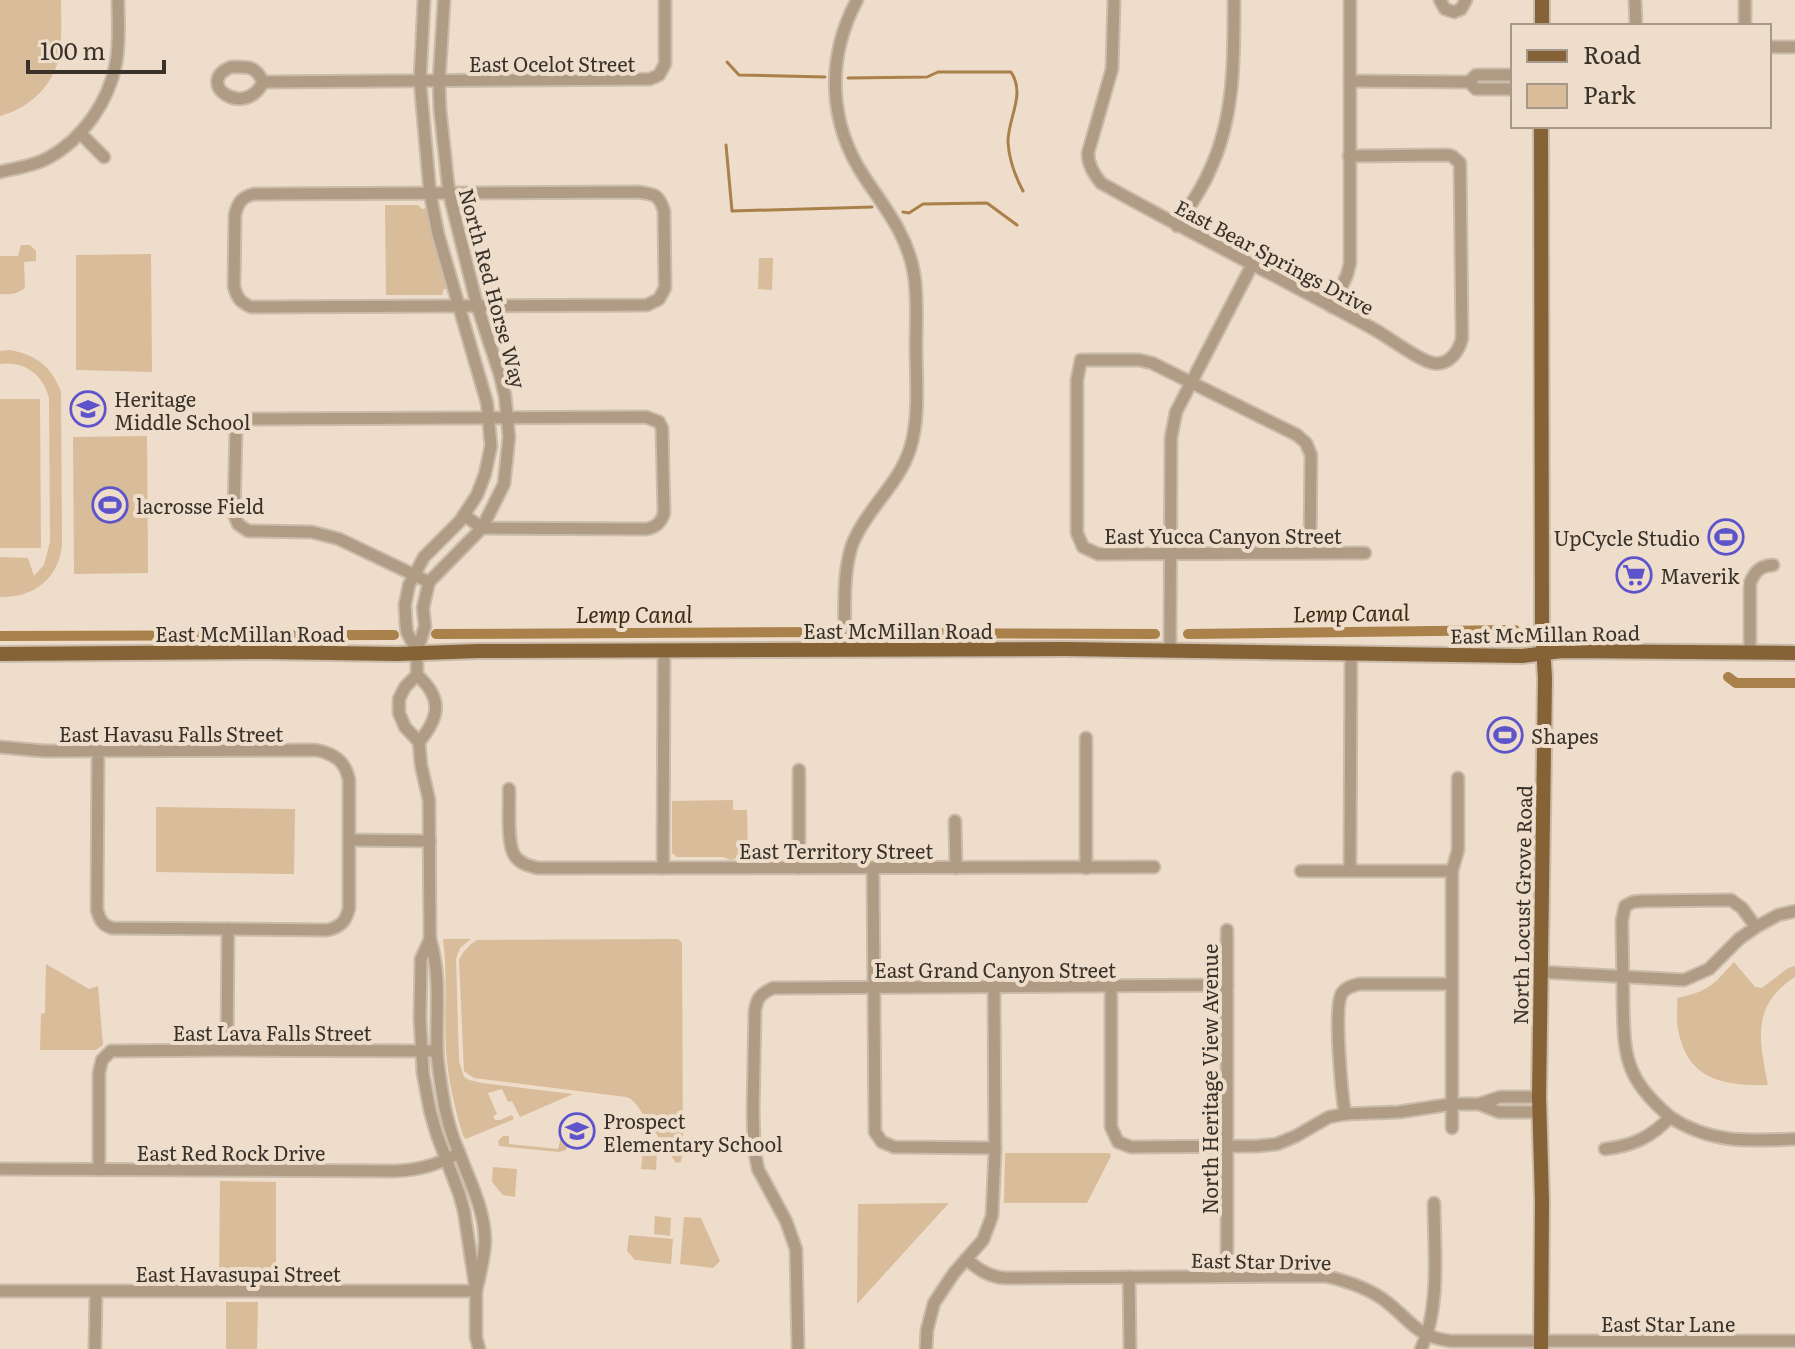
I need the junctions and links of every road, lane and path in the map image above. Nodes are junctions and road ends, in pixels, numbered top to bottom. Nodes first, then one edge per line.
1 (118, 0) edge
2 (424, 0) edge
3 (444, 0) edge
4 (665, 0) edge
5 (857, 0) edge
6 (1114, 0) edge
7 (1234, 0) edge
8 (1350, 0) edge
9 (1440, 0) edge
10 (1466, 0) edge
11 (1542, 0) edge
12 (1635, 0) edge
13 (1745, 0) edge
14 (1542, 24) edge
15 (1636, 24) edge
16 (1745, 24) edge
17 (1771, 47) edge
18 (1795, 47) edge
19 (1511, 75) edge
20 (420, 81) junction
21 (1350, 81) junction
22 (263, 82) dead end
23 (439, 82) junction
24 (1469, 82) junction
25 (1511, 89) edge
26 (1541, 128) edge
27 (80, 133) junction
28 (1349, 156) junction
29 (104, 157) dead end
30 (0, 172) edge
31 (430, 193) junction
32 (449, 193) junction
33 (1177, 226) junction
34 (1252, 265) junction
35 (477, 305) junction
36 (459, 306) junction
37 (1332, 307) junction
38 (1192, 382) junction
39 (490, 418) junction
40 (508, 418) junction
41 (464, 515) junction
42 (482, 528) junction
43 (1310, 553) junction
44 (1365, 553) dead end
45 (1172, 554) junction
46 (1773, 565) dead end
47 (414, 574) junction
48 (429, 582) junction
49 (664, 650) junction
50 (845, 650) junction
51 (1170, 650) junction
52 (417, 652) junction
53 (1351, 653) junction
54 (1750, 653) junction
55 (1795, 653) edge
56 (0, 654) edge
57 (1544, 654) junction
58 (417, 675) junction
59 (1086, 738) dead end
60 (419, 742) junction
61 (0, 747) edge
62 (98, 752) junction
63 (799, 770) dead end
64 (1458, 778) dead end
65 (509, 789) dead end
66 (955, 821) dead end
67 (350, 840) junction
68 (430, 841) junction
69 (1154, 867) dead end
70 (663, 868) junction
71 (799, 868) junction
72 (956, 868) junction
73 (1086, 868) junction
74 (873, 869) junction
75 (1350, 870) junction
76 (1301, 871) dead end
77 (1452, 871) junction
78 (1795, 911) edge
79 (1756, 927) junction
80 (228, 929) junction
81 (1227, 930) dead end
82 (430, 939) junction
83 (1541, 972) junction
84 (1623, 977) junction
85 (1452, 984) junction
86 (1227, 985) junction
87 (1111, 986) junction
88 (994, 987) junction
89 (873, 988) junction
90 (227, 1050) junction
91 (421, 1051) junction
92 (437, 1051) junction
93 (1539, 1097) junction
94 (1452, 1104) junction
95 (1479, 1104) junction
96 (1539, 1112) junction
97 (1345, 1114) junction
98 (1670, 1117) junction
99 (1452, 1128) dead end
100 (1795, 1139) edge
101 (1227, 1147) junction
102 (995, 1148) junction
103 (1605, 1149) dead end
104 (459, 1153) junction
105 (446, 1160) junction
106 (0, 1169) edge
107 (99, 1170) junction
108 (1434, 1203) dead end
109 (966, 1259) junction
110 (1227, 1276) junction
111 (1129, 1277) junction
112 (0, 1291) edge
113 (96, 1291) junction
114 (476, 1291) junction
115 (1427, 1336) junction
116 (1795, 1341) edge
117 (1541, 1345) edge
118 (95, 1349) edge
119 (479, 1349) edge
120 (798, 1349) edge
121 (926, 1349) edge
122 (1130, 1349) edge
123 (1421, 1349) edge

1 - 27 street
2 - 20 street, North Red Horse Way
3 - 23 street, North Red Horse Way
4 - 23 street, East Ocelot Street
5 - 50 street
6 - 33 street, East Bear Springs Drive
7 - 33 street
8 - 21 street
9 - 10 street
11 - 14 main road
12 - 15 street
13 - 16 street
17 - 18 street
19 - 24 street
20 - 22 street, East Ocelot Street
20 - 23 street, East Ocelot Street
20 - 31 street, North Red Horse Way
21 - 24 street
21 - 28 street
23 - 32 street, North Red Horse Way
24 - 25 street
26 - 57 main road, North Locust Grove Road
27 - 29 street
27 - 30 street
28 - 37 street
28 - 37 street, East Bear Springs Drive
31 - 32 street
31 - 36 street, North Red Horse Way
31 - 36 street
32 - 35 street, North Red Horse Way
32 - 35 street
33 - 34 street, East Bear Springs Drive
34 - 37 street, East Bear Springs Drive
34 - 38 street
35 - 36 street
35 - 40 street, North Red Horse Way
36 - 39 street, North Red Horse Way
38 - 43 street
38 - 45 street
38 - 45 street, East Yucca Canyon Street
39 - 40 street
39 - 41 street, North Red Horse Way
39 - 47 street
40 - 42 street, North Red Horse Way
40 - 42 street
41 - 42 street
41 - 47 street, North Red Horse Way
42 - 48 street, North Red Horse Way
43 - 44 street, East Yucca Canyon Street
43 - 45 street, East Yucca Canyon Street
45 - 51 street
46 - 54 street
47 - 48 street
47 - 52 street, North Red Horse Way
48 - 52 street, North Red Horse Way
49 - 50 main road, East McMillan Road
49 - 52 main road, East McMillan Road
49 - 70 street
50 - 51 main road, East McMillan Road
51 - 53 main road, East McMillan Road
52 - 56 main road, East McMillan Road
52 - 58 street, North Red Horse Way
53 - 57 main road, East McMillan Road
53 - 75 street
54 - 55 main road, East McMillan Road
54 - 57 main road, East McMillan Road
57 - 83 main road, North Locust Grove Road
58 - 60 street, North Red Horse Way
58 - 60 street, North Red Horse Way
59 - 73 street
60 - 68 street, North Red Horse Way
61 - 62 street, East Havasu Falls Street
62 - 67 street, East Havasu Falls Street
62 - 80 street
63 - 71 street
64 - 77 street
65 - 70 street, East Territory Street
66 - 72 street
67 - 68 street
67 - 80 street
68 - 82 street, North Red Horse Way
69 - 73 street, East Territory Street
70 - 71 street, East Territory Street
71 - 74 street, East Territory Street
72 - 73 street, East Territory Street
72 - 74 street, East Territory Street
74 - 89 street
75 - 76 street
75 - 77 street
77 - 85 street
78 - 79 street
79 - 84 street
79 - 84 street
80 - 90 street
81 - 86 street, North Heritage View Avenue
82 - 91 street, North Red Horse Way
82 - 92 street, North Red Horse Way
83 - 84 street
83 - 93 main road, North Locust Grove Road
84 - 98 street
85 - 94 street
85 - 97 street
86 - 87 street, East Grand Canyon Street
86 - 101 street, North Heritage View Avenue
87 - 88 street, East Grand Canyon Street
87 - 101 street
88 - 89 street, East Grand Canyon Street
88 - 102 street
89 - 102 street
89 - 120 street, East Grand Canyon Street
90 - 91 street, East Lava Falls Street
90 - 107 street, East Lava Falls Street
91 - 92 street, East Lava Falls Street
91 - 105 street, North Red Horse Way
92 - 104 street, North Red Horse Way
93 - 95 street
93 - 96 main road, North Locust Grove Road
94 - 95 street
94 - 97 street
94 - 99 street
95 - 96 street
96 - 117 main road, North Locust Grove Road
97 - 101 street
98 - 100 street
98 - 103 street
101 - 110 street, North Heritage View Avenue
102 - 109 street
104 - 105 street, East Red Rock Drive
104 - 114 street, North Red Horse Way
105 - 107 street, East Red Rock Drive
105 - 114 street, North Red Horse Way
106 - 107 street, East Red Rock Drive
108 - 115 street
109 - 111 street, East Star Drive
109 - 121 street
110 - 111 street, East Star Drive
110 - 115 street, East Star Drive
111 - 122 street
112 - 113 street, East Havasupai Street
113 - 114 street, East Havasupai Street
113 - 118 street
114 - 119 street, North Red Horse Way
115 - 117 street
115 - 123 street
116 - 117 street, East Star Lane

